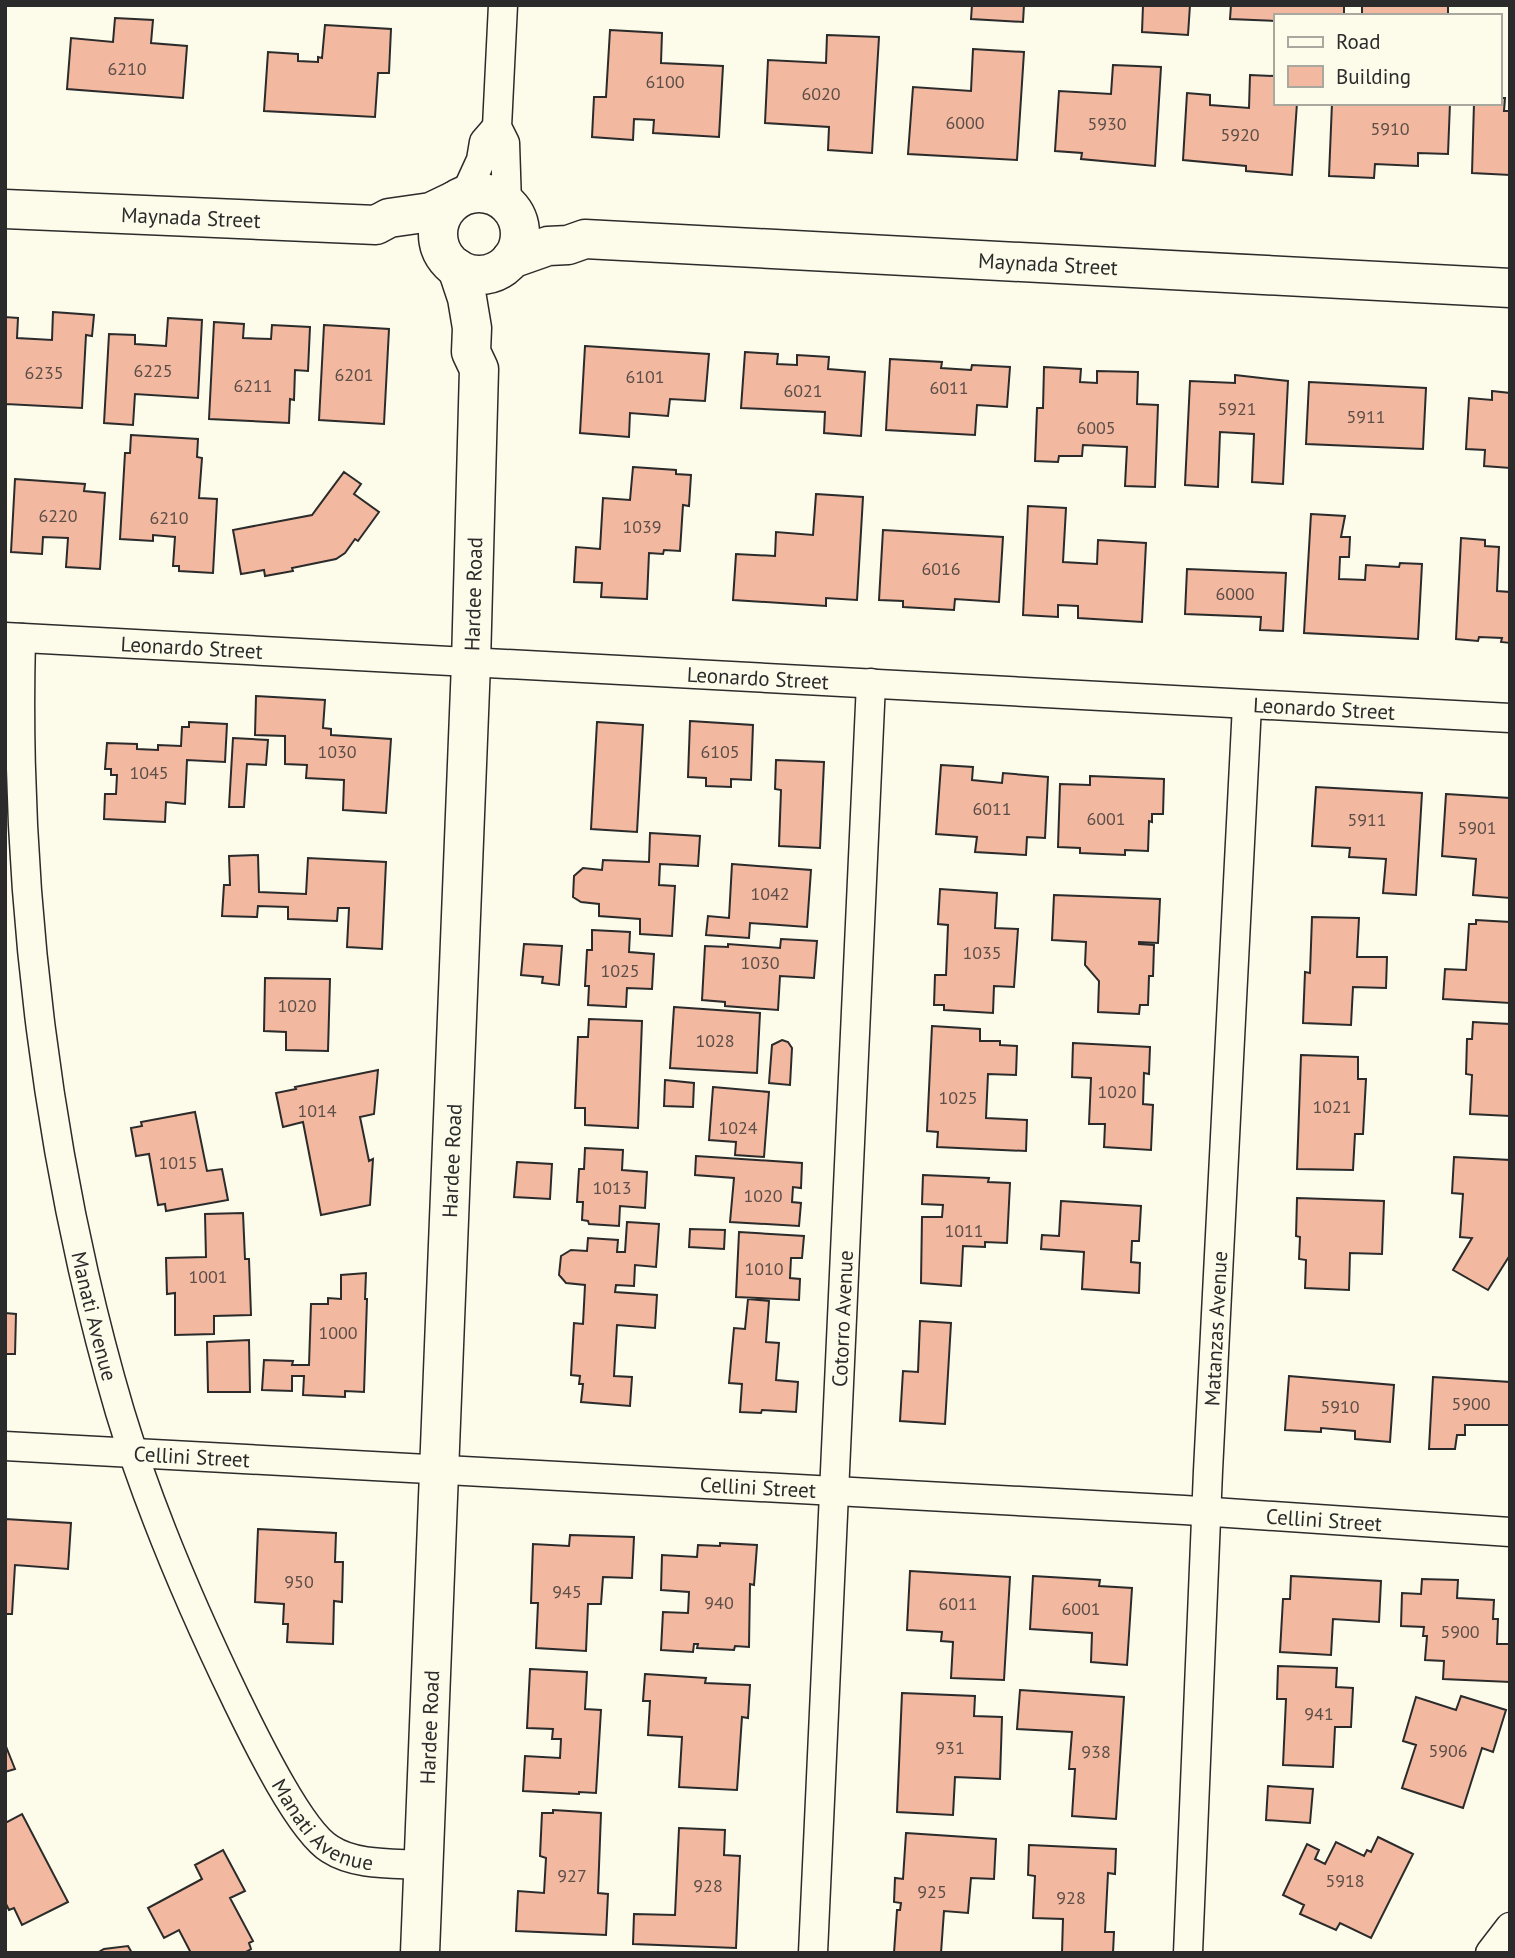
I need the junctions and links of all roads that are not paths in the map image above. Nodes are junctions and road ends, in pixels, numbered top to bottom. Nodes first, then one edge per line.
1 (503, 5) edge
2 (497, 127) junction
3 (459, 198) junction
4 (5, 209) edge
5 (510, 209) junction
6 (376, 225) junction
7 (585, 239) junction
8 (451, 263) junction
9 (506, 264) junction
10 (1510, 288) edge
11 (479, 369) junction
12 (13, 637) edge
13 (471, 663) junction
14 (871, 683) junction
15 (1247, 705) junction
16 (1510, 718) edge
17 (5, 1446) edge
18 (134, 1454) junction
19 (440, 1471) junction
20 (834, 1493) junction
21 (1207, 1512) junction
22 (1510, 1532) edge
23 (424, 1865) junction
24 (1510, 1927) edge
25 (420, 1953) edge
26 (813, 1953) edge
27 (1188, 1953) edge
28 (1491, 1953) edge

1 - 2 street
2 - 3 street
2 - 5 street
3 - 5 street
3 - 6 street, Maynada Street
3 - 8 street
4 - 6 street, Maynada Street
5 - 7 street, Maynada Street
5 - 9 street
6 - 8 street, Maynada Street
7 - 9 street, Maynada Street
7 - 10 street, Maynada Street
8 - 9 street
8 - 11 street, Hardee Road
9 - 11 street, Hardee Road
11 - 13 street, Hardee Road
12 - 13 street, Leonardo Street
12 - 18 street, Manati Avenue
13 - 14 street, Leonardo Street
13 - 19 street, Hardee Road
14 - 15 street, Leonardo Street
14 - 20 street, Cotorro Avenue
15 - 16 street, Leonardo Street
15 - 21 street, Matanzas Avenue
17 - 18 street, Cellini Street
18 - 19 street, Cellini Street
18 - 23 street, Manati Avenue
19 - 20 street, Cellini Street
19 - 23 street, Hardee Road
20 - 21 street, Cellini Street
20 - 26 street, Cotorro Avenue
21 - 22 street, Cellini Street
21 - 27 street, Matanzas Avenue
23 - 25 street, Hardee Road
24 - 28 street

